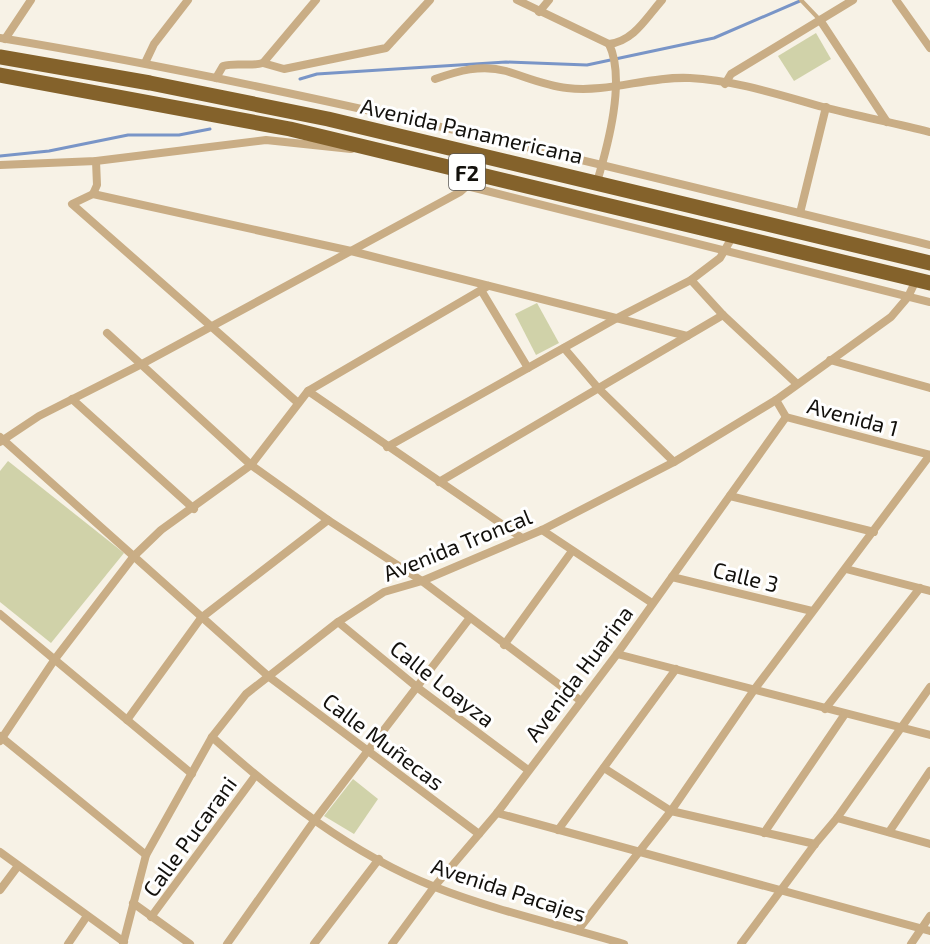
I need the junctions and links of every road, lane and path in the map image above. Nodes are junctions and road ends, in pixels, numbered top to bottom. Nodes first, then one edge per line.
1 (31, 0) edge
2 (188, 0) edge
3 (316, 0) edge
4 (430, 0) edge
5 (517, 0) edge
6 (549, 0) edge
7 (662, 0) edge
8 (801, 0) edge
9 (853, 0) edge
10 (896, 0) edge
11 (539, 12) junction
12 (820, 20) junction
13 (2, 38) edge
14 (609, 44) junction
15 (930, 48) edge
16 (0, 57) edge
17 (144, 63) junction
18 (263, 63) junction
19 (0, 75) edge
20 (216, 78) junction
21 (435, 79) dead end
22 (725, 84) junction
23 (616, 87) junction
24 (826, 107) junction
25 (887, 122) junction
26 (930, 132) edge
27 (365, 147) junction
28 (96, 161) junction
29 (602, 163) junction
30 (0, 165) edge
31 (469, 180) junction
32 (597, 182) junction
33 (93, 194) junction
34 (800, 213) junction
35 (733, 235) junction
36 (930, 245) edge
37 (724, 250) junction
38 (351, 251) junction
39 (930, 263) edge
40 (691, 280) junction
41 (923, 281) edge
42 (484, 288) junction
43 (908, 297) junction
44 (930, 302) edge
45 (723, 315) junction
46 (617, 318) junction
47 (209, 327) junction
48 (107, 333) dead end
49 (687, 336) junction
50 (564, 348) junction
51 (830, 360) junction
52 (142, 364) junction
53 (528, 368) junction
54 (796, 383) junction
55 (598, 387) junction
56 (930, 388) edge
57 (308, 391) junction
58 (72, 399) junction
59 (776, 400) junction
60 (297, 402) junction
61 (786, 417) junction
62 (1, 440) edge
63 (387, 447) junction
64 (930, 447) edge
65 (928, 455) edge
66 (674, 462) junction
67 (251, 465) junction
68 (439, 482) junction
69 (730, 496) junction
70 (194, 509) junction
71 (328, 520) junction
72 (542, 530) junction
73 (874, 532) junction
74 (522, 538) junction
75 (572, 551) junction
76 (134, 556) junction
77 (846, 569) junction
78 (672, 577) junction
79 (422, 581) junction
80 (920, 588) junction
81 (930, 591) edge
82 (652, 603) junction
83 (812, 611) junction
84 (0, 614) edge
85 (201, 618) junction
86 (469, 619) junction
87 (338, 622) junction
88 (504, 645) junction
89 (617, 654) junction
90 (55, 660) junction
91 (676, 669) junction
92 (268, 676) junction
93 (930, 687) edge
94 (417, 688) junction
95 (754, 690) junction
96 (581, 701) junction
97 (825, 709) junction
98 (845, 714) junction
99 (127, 720) junction
100 (902, 726) junction
101 (930, 735) edge
102 (212, 737) junction
103 (1, 738) edge
104 (368, 753) junction
105 (604, 768) junction
106 (528, 770) junction
107 (930, 771) edge
108 (192, 774) junction
109 (255, 776) junction
110 (671, 811) junction
111 (497, 813) junction
112 (837, 818) junction
113 (314, 821) junction
114 (558, 830) junction
115 (889, 832) junction
116 (764, 833) junction
117 (479, 834) junction
118 (815, 844) junction
119 (930, 844) edge
120 (0, 852) edge
121 (639, 853) junction
122 (146, 855) junction
123 (379, 859) junction
124 (18, 866) junction
125 (434, 887) junction
126 (0, 890) edge
127 (780, 891) junction
128 (132, 903) junction
129 (87, 916) junction
130 (930, 916) edge
131 (152, 917) junction
132 (578, 930) junction
133 (926, 930) edge
134 (124, 943) edge
135 (68, 944) edge
136 (190, 944) edge
137 (227, 944) edge
138 (314, 944) edge
139 (392, 944) edge
140 (624, 944) edge
141 (741, 944) edge
142 (910, 944) edge

1 - 13 street
2 - 17 street
3 - 18 street
4 - 18 street
5 - 11 street
6 - 11 street
7 - 14 street
8 - 12 lane
9 - 12 street
10 - 15 street
11 - 14 street
12 - 22 street
12 - 25 street
13 - 17 street, Avenida Panamericana
14 - 23 street
16 - 32 highway, Avenida Panamericana / F2
17 - 20 street, Avenida Panamericana
18 - 20 street
19 - 27 highway, Avenida Panamericana / F2
20 - 29 street, Avenida Panamericana
21 - 23 street
22 - 23 street
22 - 24 street
23 - 29 street
24 - 25 street
24 - 34 street
25 - 26 street
27 - 28 street, Avenida Panamericana
27 - 31 highway, Avenida Panamericana / F2
28 - 30 street, Avenida Panamericana
28 - 33 street
29 - 32 street
29 - 34 street, Avenida Panamericana
31 - 35 highway, Avenida Panamericana / F2
31 - 37 street
31 - 38 street
32 - 39 highway, Avenida Panamericana / F2
33 - 38 street
33 - 47 street
34 - 36 street, Avenida Panamericana
35 - 37 street
35 - 41 highway, Avenida Panamericana / F2
37 - 40 street
37 - 43 street
38 - 42 street
38 - 47 street
40 - 45 street
40 - 46 street
41 - 43 street, Avenida Troncal
42 - 46 street
42 - 53 street
42 - 57 street
43 - 44 street
43 - 51 street, Avenida Troncal
45 - 49 street
45 - 54 street
46 - 49 street
46 - 50 street
47 - 52 street
47 - 60 street
48 - 52 street
49 - 55 street
50 - 53 street
50 - 55 street
51 - 54 street, Avenida Troncal
51 - 56 street
52 - 58 street
52 - 67 street
53 - 63 street
54 - 59 street, Avenida Troncal
55 - 66 street
55 - 68 street
57 - 60 street
57 - 63 street
58 - 62 street
58 - 70 street
59 - 61 street, Avenida 1
59 - 66 street, Avenida Troncal
60 - 67 street
61 - 65 street, Avenida 1
61 - 69 street, Avenida Huarina
62 - 76 street, Calle Muñecas
63 - 68 street
64 - 65 street
65 - 73 street
66 - 72 street, Avenida Troncal
67 - 70 street
67 - 71 street
68 - 74 street
69 - 73 street
69 - 78 street, Avenida Huarina
70 - 76 street
71 - 79 street
71 - 85 street
72 - 74 street, Avenida Troncal
72 - 75 street
73 - 77 street
74 - 79 street, Avenida Troncal
75 - 82 street
75 - 88 street
76 - 85 street, Calle Muñecas
76 - 90 street
77 - 80 street
77 - 83 street
78 - 82 street, Avenida Huarina
78 - 83 street, Calle 3
79 - 86 street
79 - 87 street, Avenida Troncal
80 - 81 street
80 - 97 street
82 - 89 street, Avenida Huarina
83 - 95 street
84 - 90 street
85 - 92 street, Calle Muñecas
85 - 99 street
86 - 88 street
86 - 94 street
87 - 92 street, Avenida Troncal
87 - 94 street, Calle Loayza
88 - 96 street
89 - 91 street
89 - 96 street, Avenida Huarina
90 - 99 street
90 - 103 street
91 - 95 street
91 - 105 street
92 - 102 street, Avenida Troncal
92 - 104 street, Calle Muñecas
93 - 100 street
94 - 104 street
94 - 106 street, Calle Loayza
95 - 97 street
95 - 110 street
96 - 106 street, Avenida Huarina
97 - 98 street
98 - 100 street
98 - 116 street
99 - 108 street
100 - 101 street
100 - 112 street
102 - 108 street, Avenida Troncal
102 - 109 street, Avenida Pacajes
103 - 122 street
104 - 113 street
104 - 117 street, Calle Muñecas
105 - 110 street
105 - 114 street
106 - 111 street, Avenida Huarina
107 - 115 street
108 - 122 street, Avenida Troncal
109 - 113 street, Avenida Pacajes
109 - 131 street, Calle Pucarani
110 - 116 street
110 - 121 street
111 - 114 street
111 - 117 street, Avenida Huarina
112 - 115 street
112 - 118 street
113 - 123 street, Avenida Pacajes
113 - 137 street
114 - 121 street
115 - 119 street
116 - 118 street
117 - 125 street, Avenida Huarina
118 - 127 street
120 - 124 street
121 - 127 street
121 - 132 street
122 - 128 street, Avenida Troncal
123 - 125 street, Avenida Pacajes
123 - 138 street
124 - 126 street
124 - 129 street
125 - 132 street, Avenida Pacajes
125 - 139 street, Avenida Huarina
127 - 133 street
127 - 141 street
128 - 131 street
128 - 134 street, Avenida Troncal
129 - 134 street
129 - 135 street
130 - 133 street
131 - 136 street
132 - 140 street, Avenida Pacajes
133 - 142 street

